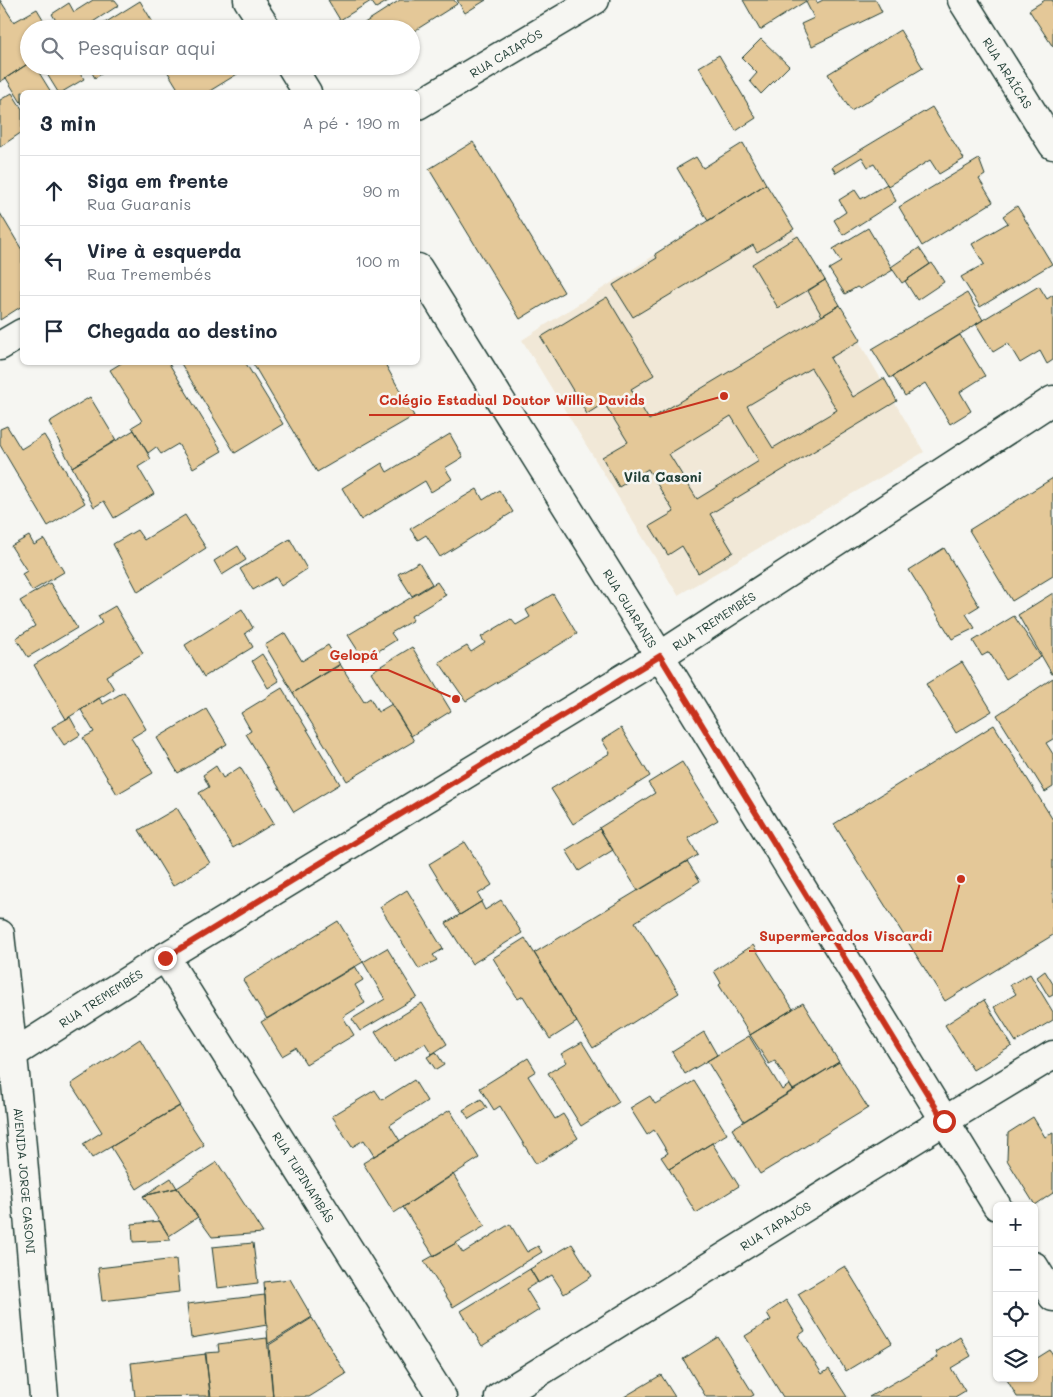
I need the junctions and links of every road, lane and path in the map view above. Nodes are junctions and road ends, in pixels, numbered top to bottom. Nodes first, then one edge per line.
1 (248, 0) edge
2 (595, 0) edge
3 (962, 0) edge
4 (261, 20) edge
5 (296, 75) edge
6 (306, 90) edge
7 (420, 104) edge
8 (1053, 145) edge
9 (420, 271) edge
10 (20, 335) edge
11 (0, 346) edge
12 (1053, 400) edge
13 (660, 656) junction
14 (0, 934) edge
15 (165, 958) junction
16 (13, 1054) junction
17 (1053, 1055) edge
18 (9, 1113) edge
19 (944, 1121) junction
20 (995, 1202) edge
21 (1038, 1273) edge
22 (1053, 1297) edge
23 (44, 1397) edge
24 (442, 1397) edge
25 (499, 1397) edge

1 - 4 street
2 - 7 street, RUA CAIAPÓS
3 - 8 street, RUA ARAÍCAS
5 - 6 street
9 - 13 street, RUA GUARANIS
10 - 11 street
12 - 13 street, RUA TREMEMBÉS
13 - 15 street, RUA TREMEMBÉS
13 - 19 street, RUA GUARANIS
14 - 16 street, AVENIDA JORGE CASONI
15 - 16 street, RUA TREMEMBÉS
15 - 24 street, RUA TUPINAMBÁS
16 - 18 street, AVENIDA JORGE CASONI
17 - 19 street, RUA TAPAJÓS
18 - 23 street, AVENIDA JORGE CASONI
19 - 20 street, RUA GUARANIS
19 - 25 street, RUA TAPAJÓS
21 - 22 street

